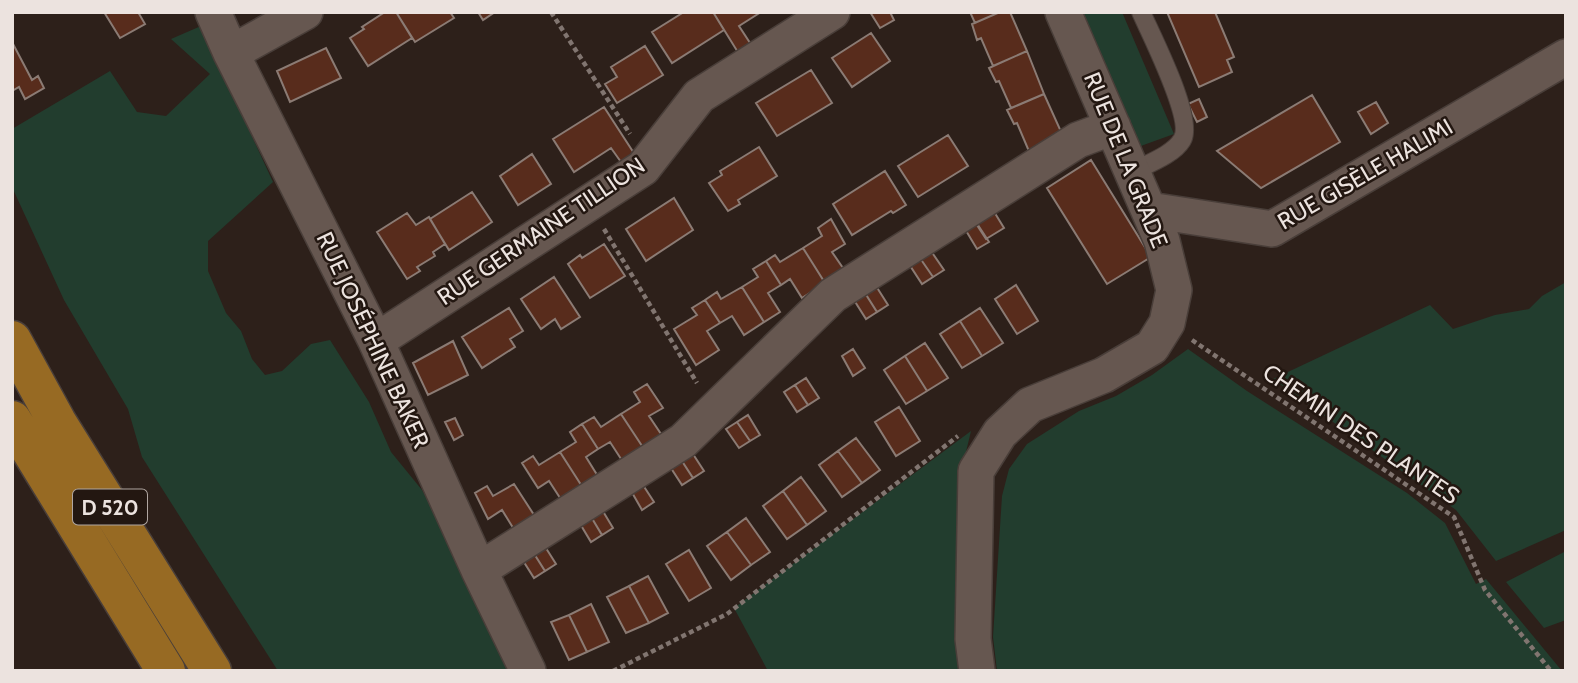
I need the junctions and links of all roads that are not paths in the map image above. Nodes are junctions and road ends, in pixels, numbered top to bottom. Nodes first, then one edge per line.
1 (213, 12) edge
2 (305, 12) edge
3 (832, 12) edge
4 (1063, 12) edge
5 (1141, 12) edge
6 (231, 53) junction
7 (1566, 57) edge
8 (1113, 127) junction
9 (1132, 172) junction
10 (1149, 210) junction
11 (12, 340) edge
12 (376, 341) junction
13 (12, 420) edge
14 (479, 570) junction
15 (166, 671) edge
16 (212, 671) edge
17 (528, 671) edge
18 (977, 671) edge

1 - 6 street, RUE JOSÉPHINE BAKER
2 - 6 street
3 - 12 street, RUE GERMAINE TILLION
4 - 8 street, RUE DE LA GRADE
5 - 9 lane
6 - 12 street, RUE JOSÉPHINE BAKER
7 - 10 street, RUE GISÈLE HALIMI
8 - 9 street, RUE DE LA GRADE
8 - 14 street
9 - 10 street, RUE DE LA GRADE
10 - 18 street, RUE DE LA GRADE
11 - 16 main road, D 520
12 - 14 street, RUE JOSÉPHINE BAKER
13 - 15 main road, D 520
14 - 17 street, RUE JOSÉPHINE BAKER

